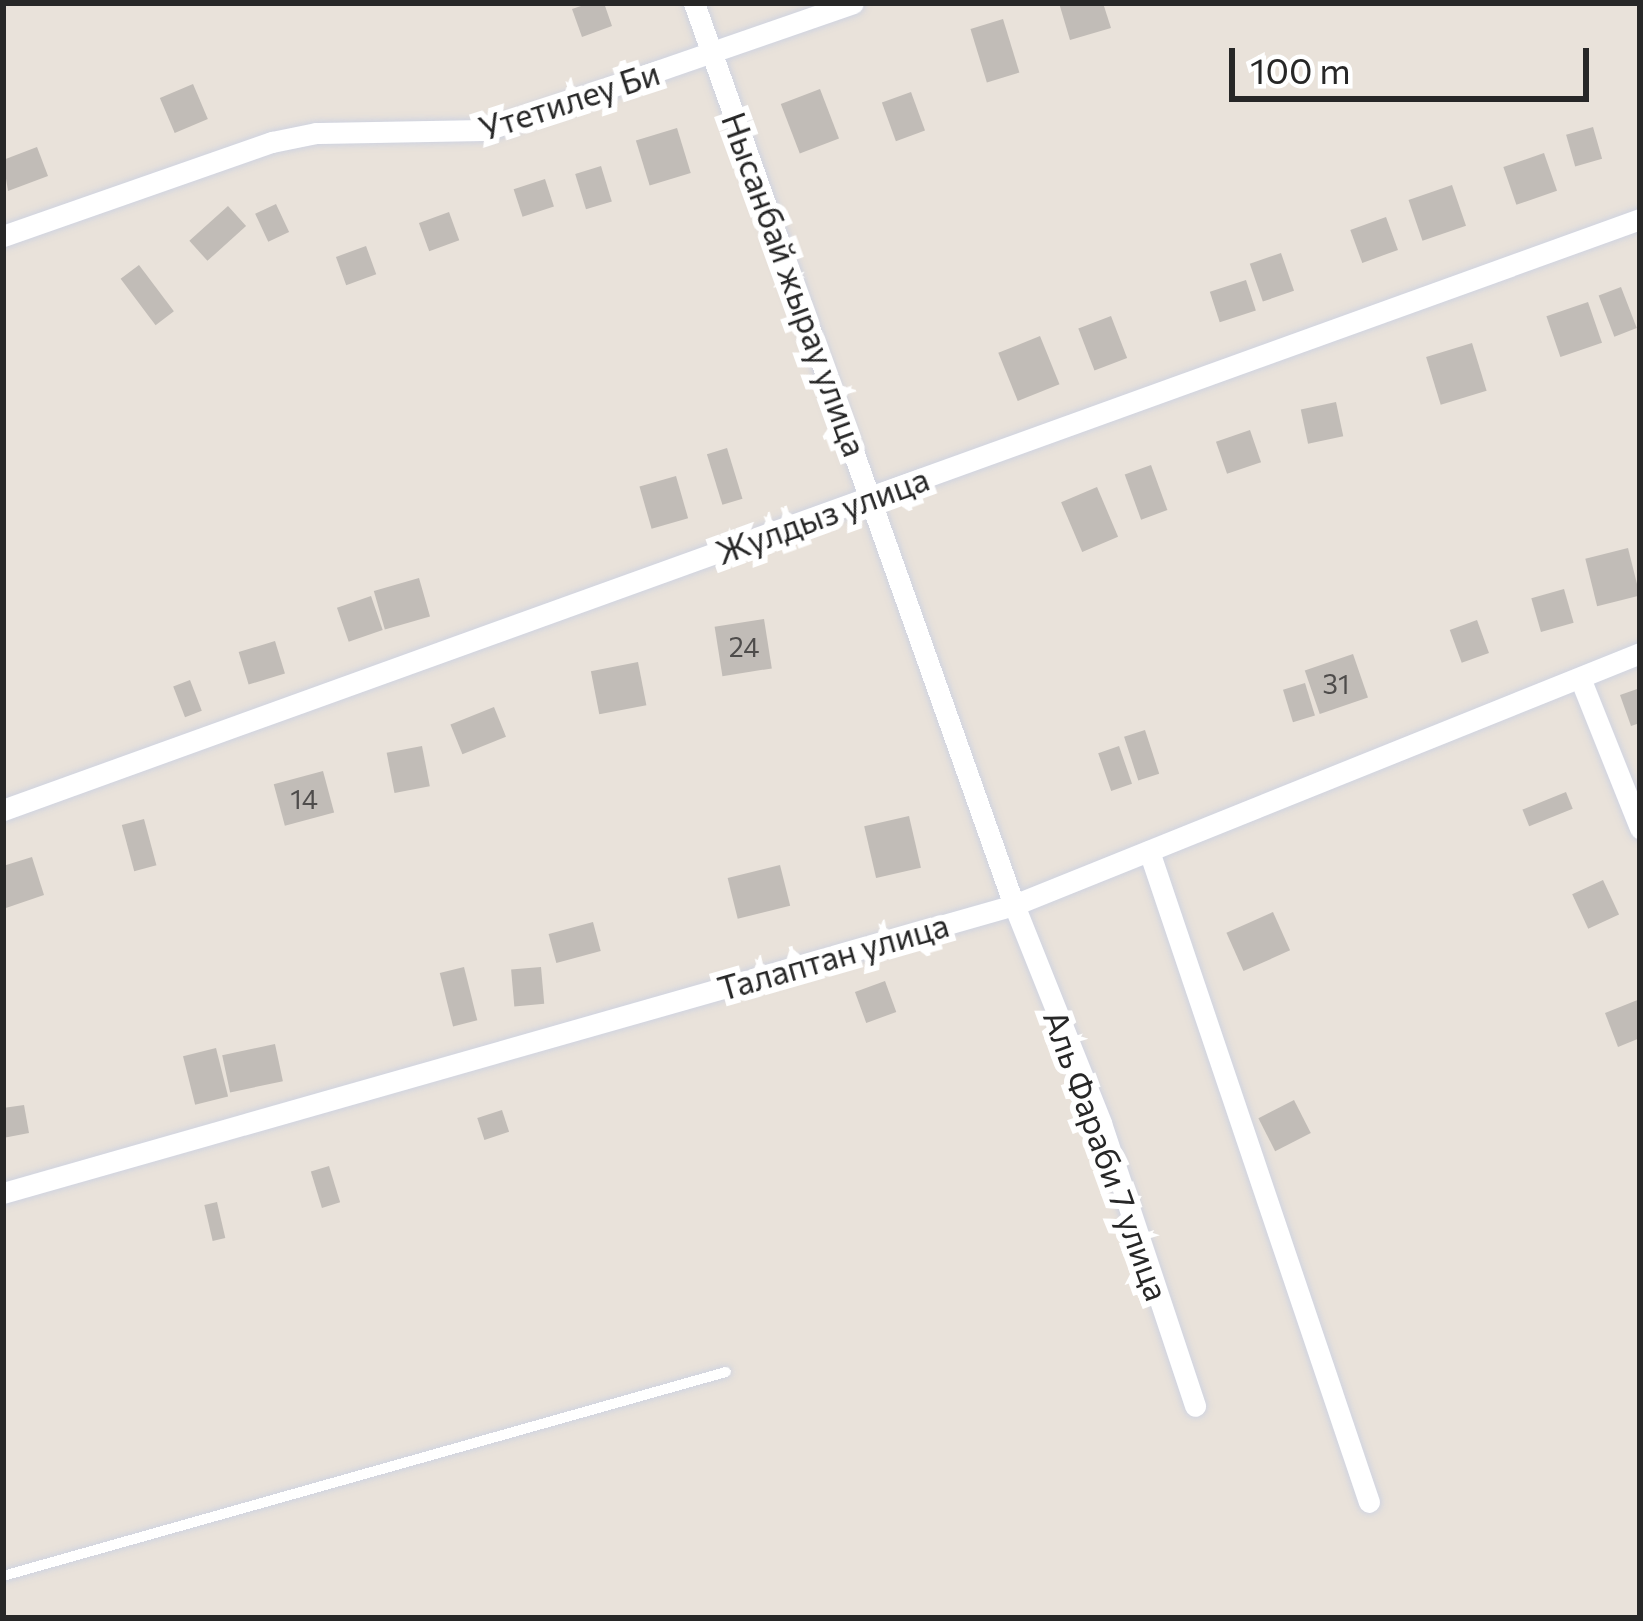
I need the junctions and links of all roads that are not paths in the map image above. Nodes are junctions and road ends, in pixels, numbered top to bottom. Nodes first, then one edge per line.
1 (694, 3) edge
2 (853, 3) edge
3 (712, 54) junction
4 (1640, 219) edge
5 (3, 236) edge
6 (872, 497) junction
7 (1640, 653) edge
8 (1580, 677) junction
9 (3, 810) edge
10 (1640, 828) edge
11 (1149, 851) junction
12 (1014, 905) junction
13 (3, 1193) edge
14 (725, 1372) dead end
15 (1195, 1406) dead end
16 (1369, 1502) dead end
17 (3, 1576) edge

1 - 3 street, Нысанбай жырау улица
2 - 3 street, Утетилеу Би
3 - 5 street, Утетилеу Би
3 - 6 street, Нысанбай жырау улица
4 - 6 street, Жулдыз улица
6 - 9 street, Жулдыз улица
6 - 12 street, Нысанбай жырау улица
7 - 8 street, Талаптан улица
8 - 10 street
8 - 11 street, Талаптан улица
11 - 12 street, Талаптан улица
11 - 16 street
12 - 13 street, Талаптан улица
12 - 15 street, Аль Фараби 7 улица
14 - 17 lane

